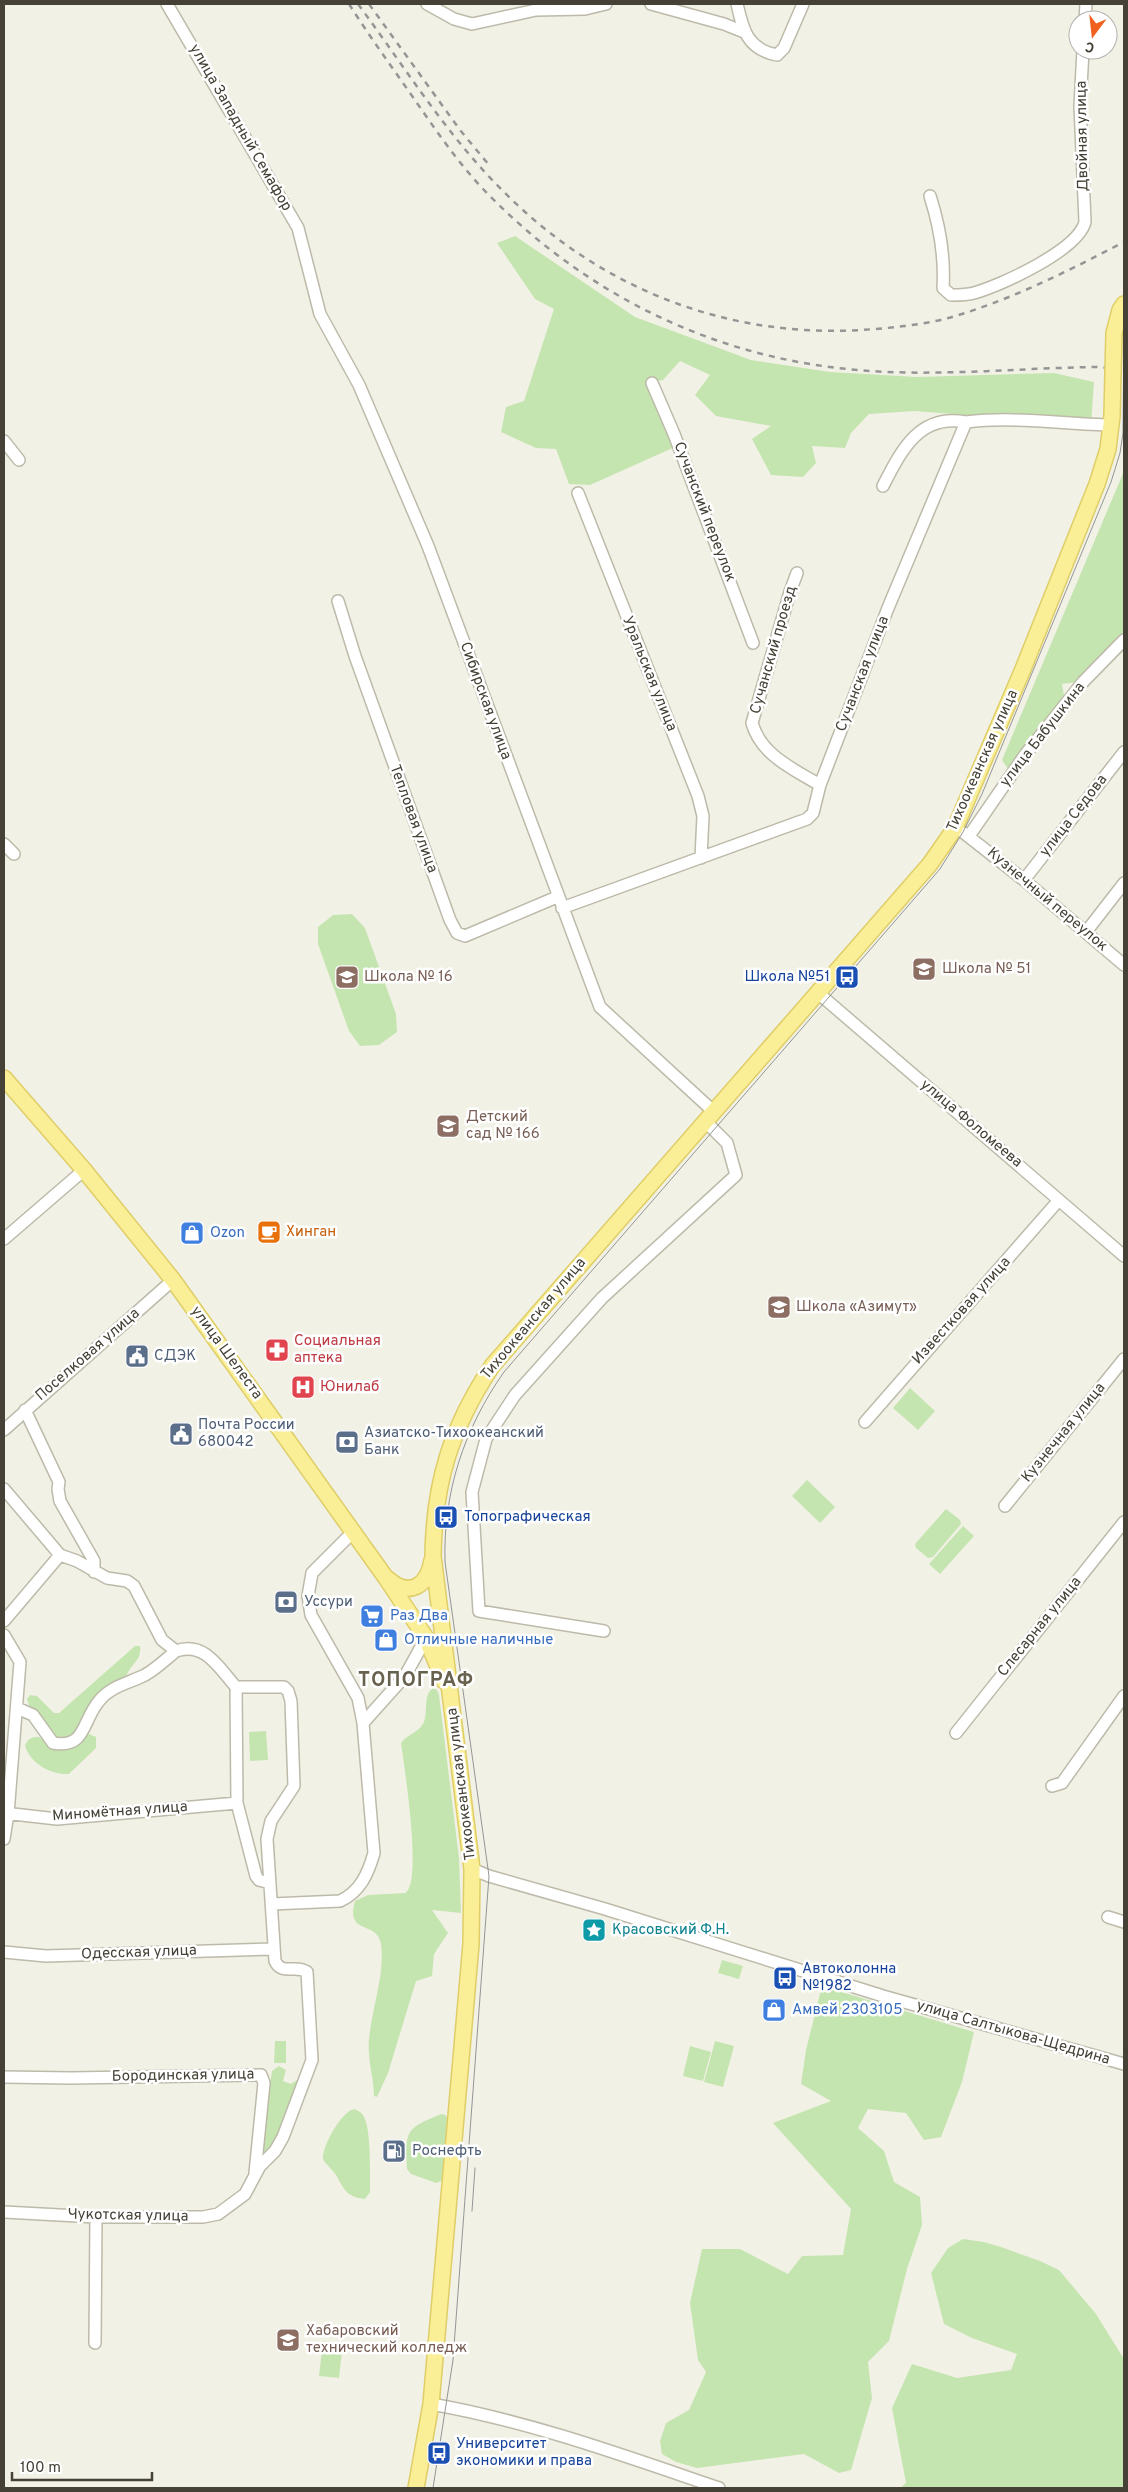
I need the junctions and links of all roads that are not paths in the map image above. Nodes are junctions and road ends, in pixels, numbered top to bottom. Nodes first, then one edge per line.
1 (167, 4) edge
2 (427, 4) edge
3 (606, 4) edge
4 (651, 4) edge
5 (737, 4) edge
6 (803, 4) edge
7 (744, 32) junction
8 (1082, 60) edge
9 (930, 196) dead end
10 (304, 256) joint
11 (1124, 304) edge
12 (652, 383) dead end
13 (1112, 420) junction
14 (966, 422) junction
15 (4, 441) edge
16 (19, 460) dead end
17 (883, 486) dead end
18 (578, 494) dead end
19 (797, 573) dead end
20 (338, 601) dead end
21 (1124, 640) edge
22 (753, 642) dead end
23 (1124, 752) edge
24 (820, 785) junction
25 (955, 828) junction
26 (969, 836) junction
27 (4, 844) edge
28 (14, 854) dead end
29 (701, 858) junction
30 (1024, 880) junction
31 (1124, 882) edge
32 (560, 903) junction
33 (1086, 932) junction
34 (1124, 965) edge
35 (817, 992) junction
36 (4, 1078) edge
37 (709, 1116) junction
38 (84, 1170) junction
39 (1059, 1200) junction
40 (4, 1239) edge
41 (1124, 1256) edge
42 (173, 1280) junction
43 (1124, 1359) edge
44 (25, 1410) junction
45 (865, 1422) dead end
46 (4, 1430) edge
47 (4, 1489) edge
48 (1005, 1506) dead end
49 (1124, 1522) edge
50 (353, 1532) junction
51 (60, 1555) junction
52 (433, 1556) junction
53 (94, 1572) junction
54 (386, 1578) junction
55 (4, 1621) edge
56 (604, 1631) dead end
57 (4, 1636) edge
58 (426, 1638) junction
59 (176, 1651) junction
60 (236, 1687) junction
61 (1124, 1696) edge
62 (452, 1698) junction
63 (17, 1708) junction
64 (363, 1723) junction
65 (956, 1733) dead end
66 (1052, 1786) dead end
67 (237, 1803) junction
68 (6, 1813) edge
69 (4, 1839) edge
70 (472, 1869) junction
71 (270, 1883) junction
72 (272, 1904) junction
73 (1108, 1917) dead end
74 (1124, 1922) edge
75 (274, 1949) junction
76 (4, 1952) edge
77 (1124, 2064) edge
78 (4, 2077) edge
79 (255, 2174) junction
80 (4, 2212) edge
81 (96, 2217) junction
82 (94, 2343) dead end
83 (431, 2404) junction
84 (416, 2488) edge
85 (719, 2488) edge

1 - 10 street, улица Западный Семафор
2 - 3 street
4 - 7 street
5 - 7 street
6 - 7 street
8 - 9 street, Двойная улица
10 - 32 street, Сибирская улица
11 - 13 main road, Тихоокеанская улица, bridge
12 - 22 street, Сучанский переулок
13 - 14 street
13 - 25 main road, Тихоокеанская улица
14 - 17 street
14 - 24 street, Сучанская улица
15 - 16 street
18 - 29 street, Уральская улица
19 - 24 street, Сучанский проезд
20 - 32 street, Тепловая улица
21 - 26 street, улица Бабушкина
23 - 30 street, улица Седова
24 - 29 street, Сучанская улица
25 - 26 street, Кузнечный переулок
25 - 35 main road, Тихоокеанская улица
26 - 30 street, Кузнечный переулок
27 - 28 street
29 - 32 street, Сучанская улица
30 - 33 street, Кузнечный переулок
31 - 33 street
32 - 37 street, Сибирская улица
33 - 34 street, Кузнечный переулок
35 - 37 main road, Тихоокеанская улица
35 - 39 street, улица Фоломеева
36 - 38 main road, улица Шелеста
37 - 52 main road, Тихоокеанская улица
37 - 56 street, Сибирская улица
38 - 40 street
38 - 42 main road, улица Шелеста
39 - 41 street, улица Фоломеева
39 - 45 street, Известковая улица
42 - 44 street, Поселковая улица
42 - 50 main road, улица Шелеста
43 - 48 street, Кузнечная улица
44 - 46 street, Поселковая улица
44 - 53 street
47 - 51 street
49 - 65 street, Слесарная улица
50 - 54 main road, улица Шелеста
50 - 64 street
51 - 53 street
51 - 55 street
52 - 54 main road
52 - 62 main road, Тихоокеанская улица
53 - 59 street
54 - 58 main road, улица Шелеста
57 - 63 street
58 - 62 main road, улица Шелеста
58 - 64 street
59 - 60 street
59 - 63 street
60 - 67 street
60 - 71 street
61 - 66 street
62 - 70 main road, Тихоокеанская улица
63 - 68 street
64 - 72 street
67 - 68 street, Миномётная улица
67 - 71 street
68 - 69 street
70 - 77 street, улица Салтыкова-Щедрина
70 - 83 main road, Тихоокеанская улица
71 - 72 street
72 - 75 street
73 - 74 street
75 - 76 street, Одесская улица
75 - 79 street
78 - 79 street, Бородинская улица
79 - 81 street, Чукотская улица
80 - 81 street, Чукотская улица
81 - 82 street
83 - 84 main road, Тихоокеанская улица
83 - 85 street

